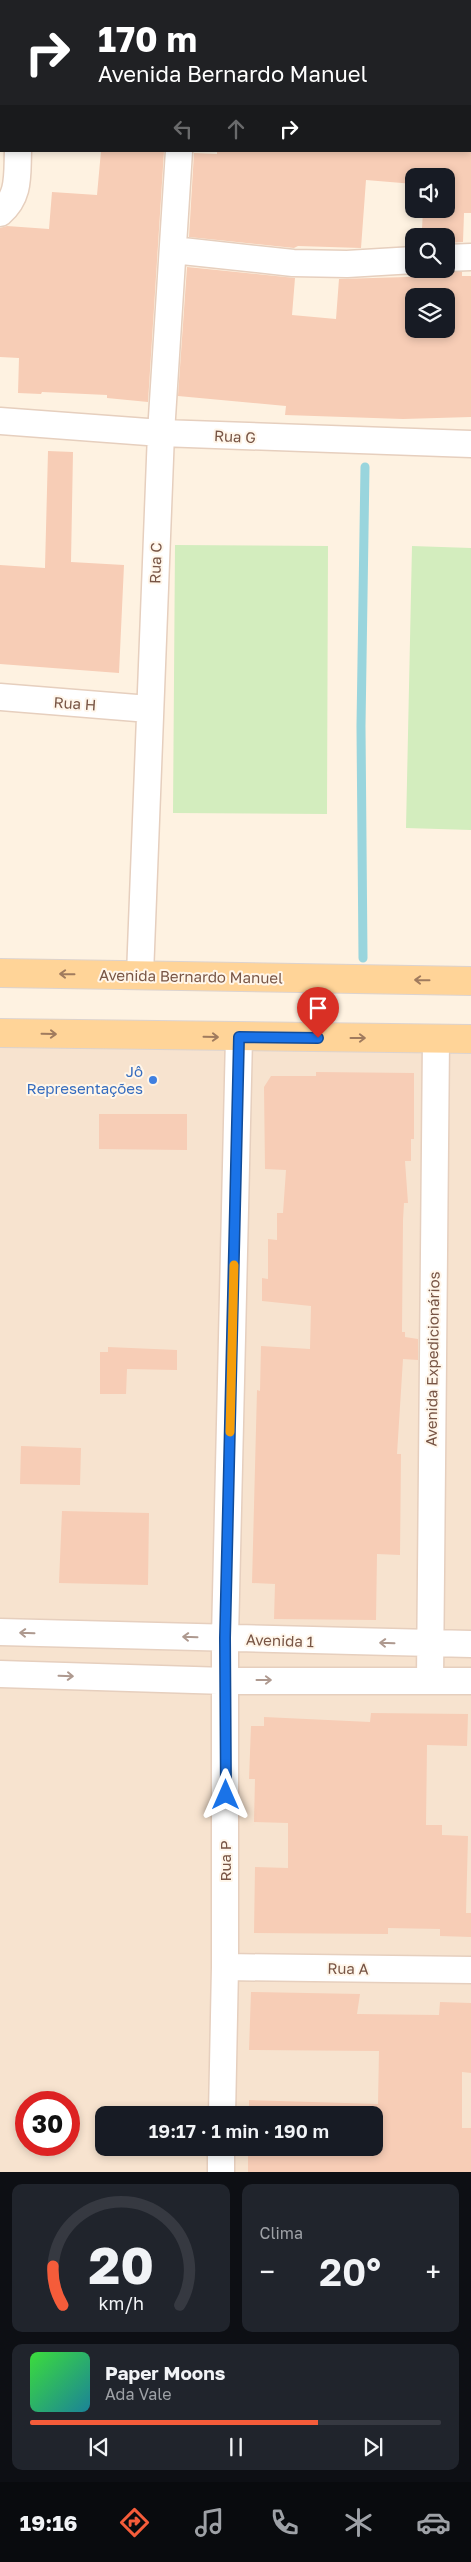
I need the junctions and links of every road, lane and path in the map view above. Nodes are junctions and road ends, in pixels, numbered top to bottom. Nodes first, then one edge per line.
1 (18, 152) edge
2 (179, 152) edge
3 (0, 213) edge
4 (172, 250) junction
5 (471, 257) edge
6 (455, 258) edge
7 (405, 261) edge
8 (0, 421) edge
9 (161, 433) junction
10 (471, 444) edge
11 (0, 697) edge
12 (149, 709) junction
13 (0, 973) edge
14 (140, 975) junction
15 (471, 981) edge
16 (0, 1033) edge
17 (239, 1037) junction
18 (436, 1039) junction
19 (471, 1040) edge
20 (0, 1632) edge
21 (225, 1638) junction
22 (429, 1644) junction
23 (471, 1644) edge
24 (0, 1674) edge
25 (226, 1680) junction
26 (430, 1680) junction
27 (471, 1681) edge
28 (225, 1967) junction
29 (471, 1970) edge
30 (222, 2106) edge
31 (221, 2156) edge
32 (221, 2172) edge

1 - 3 street
2 - 4 street, Rua C
4 - 7 street
4 - 9 street, Rua C
5 - 6 street
8 - 9 street, Rua G
9 - 10 street, Rua G
9 - 12 street, Rua C
11 - 12 street, Rua H
12 - 14 street, Rua C
14 -> 13 main road, Avenida Bernardo Manuel
15 -> 14 main road, Avenida Bernardo Manuel
16 -> 17 main road
17 -> 18 main road
17 - 21 street, Rua P
18 - 19 main road
18 - 22 street, Avenida Expedicionários
21 -> 20 street, Avenida 1
22 -> 21 street, Avenida 1
21 - 25 street, Rua P
22 - 23 street, Avenida 1
22 - 26 street, Avenida Expedicionários
24 -> 25 street
25 -> 26 street
25 - 28 street, Rua P
26 - 27 street
28 - 29 street, Rua A
28 - 30 street, Rua P
31 - 32 street

